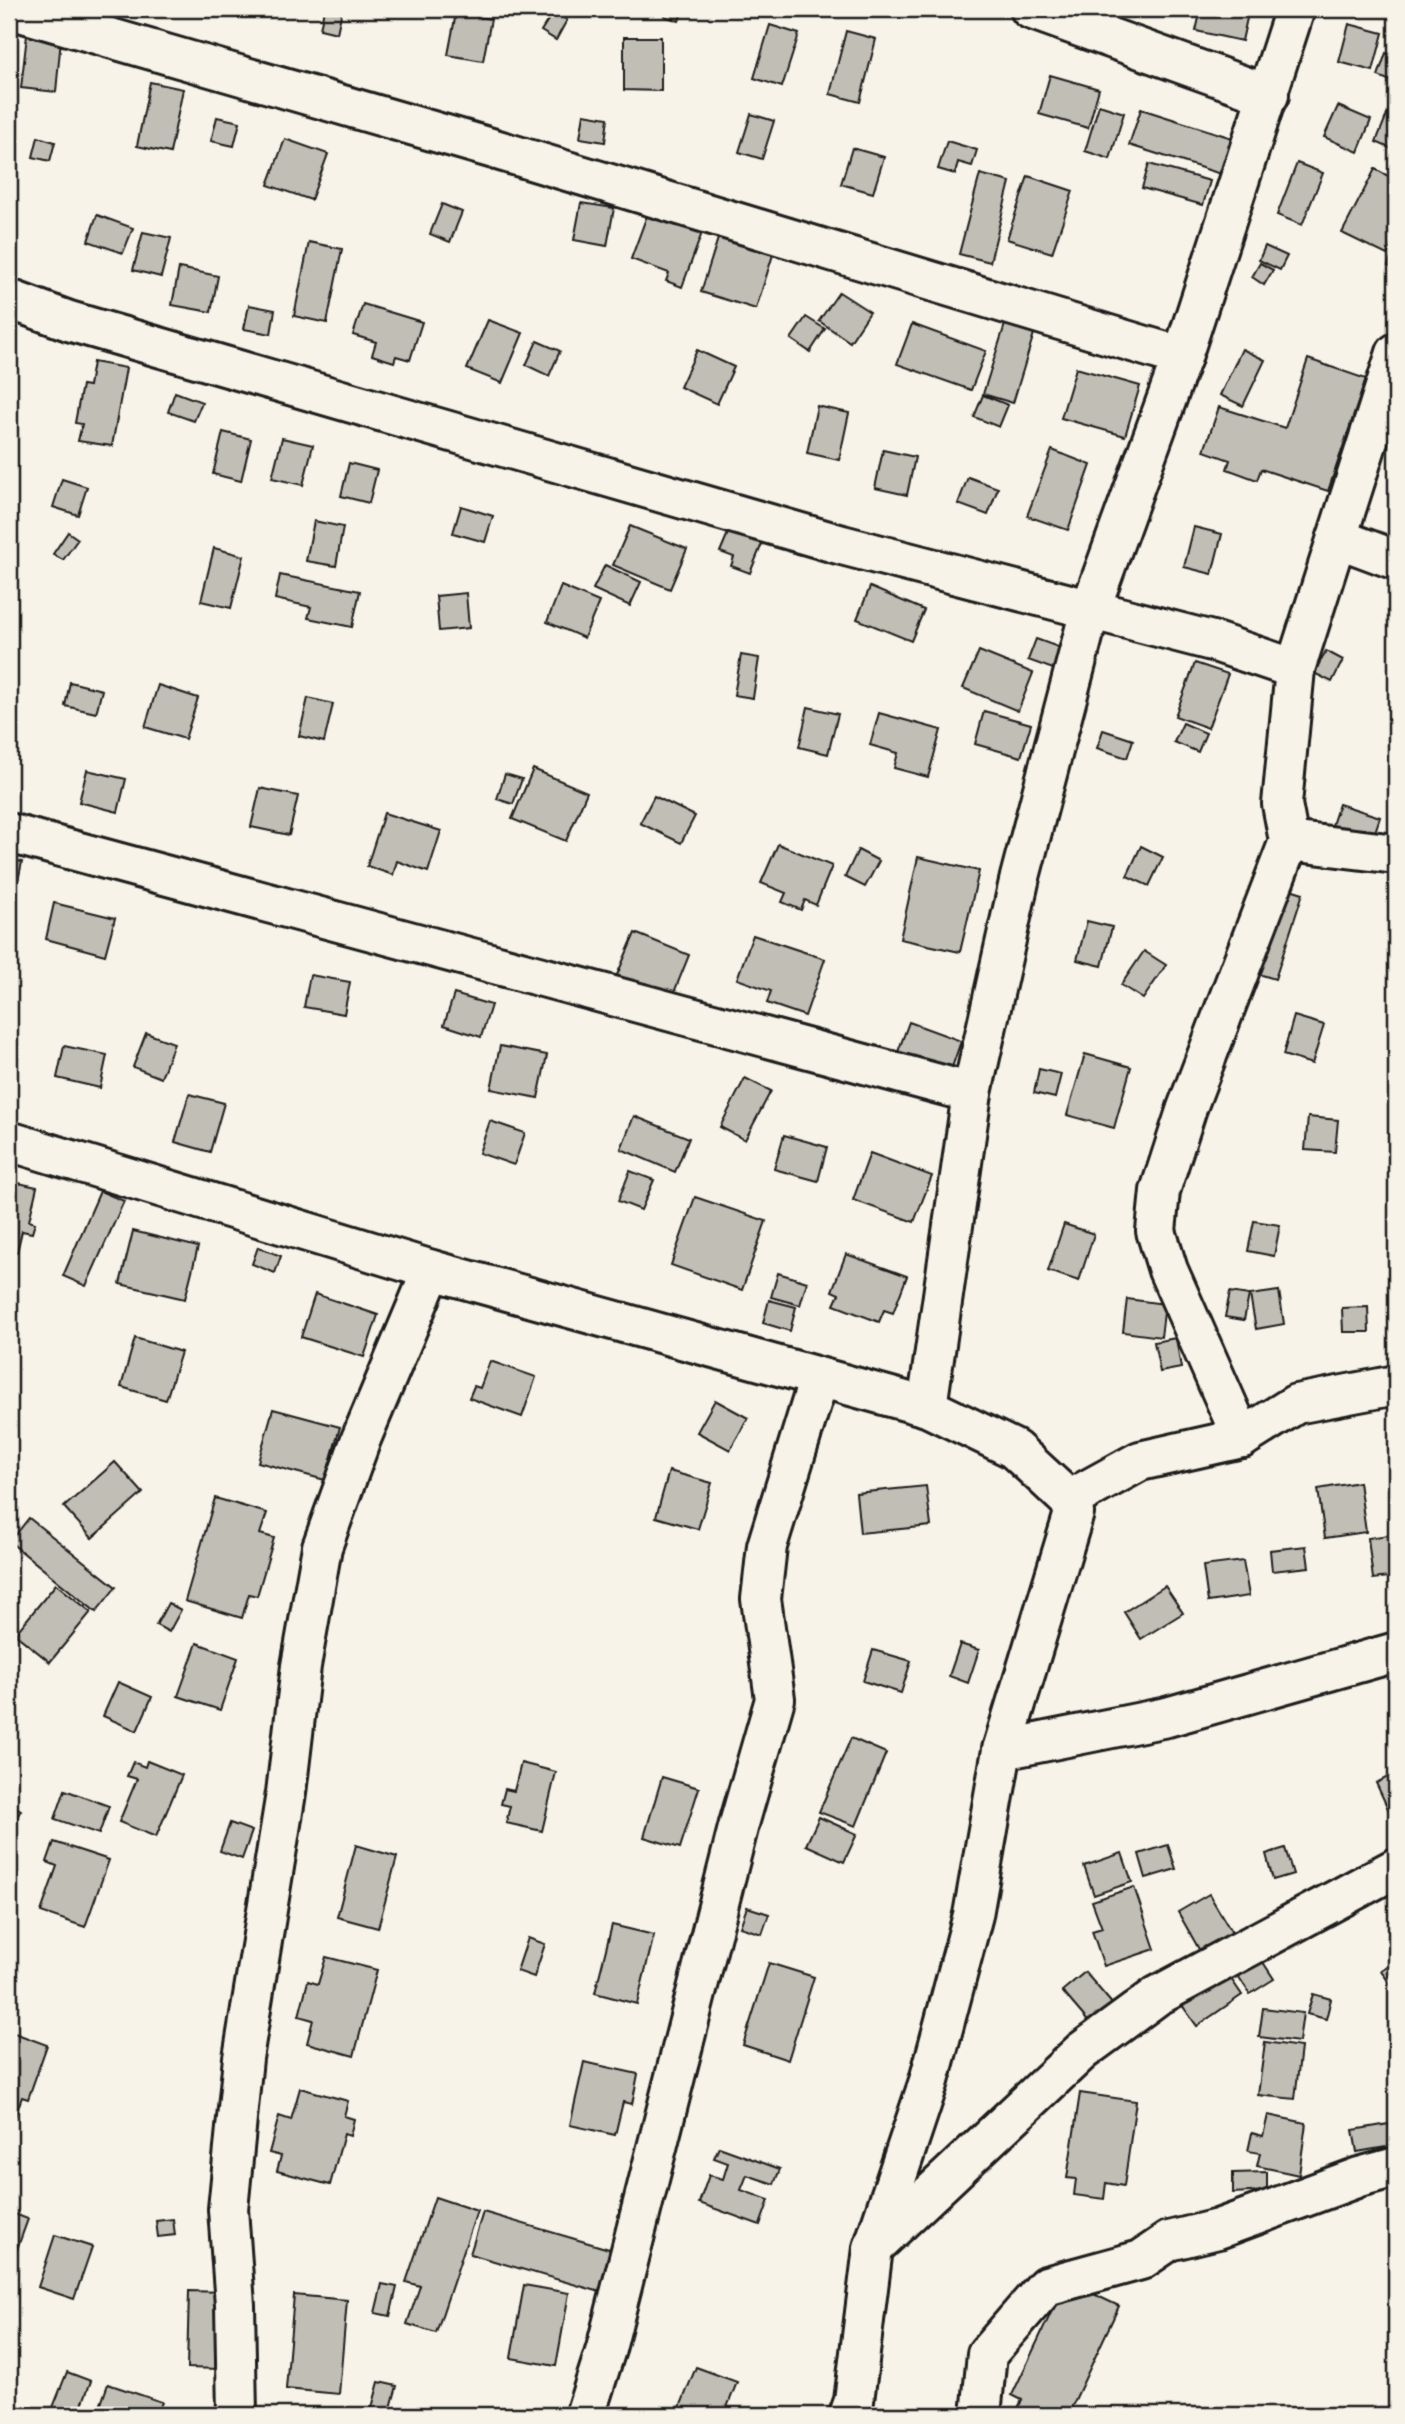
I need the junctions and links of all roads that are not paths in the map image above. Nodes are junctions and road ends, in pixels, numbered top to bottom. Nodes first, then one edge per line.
1 (10, 9) edge
2 (1030, 9) edge
3 (1295, 9) edge
4 (1269, 94) junction
5 (9, 299) edge
6 (1396, 353) edge
7 (1182, 357) junction
8 (1337, 538) junction
9 (1396, 560) edge
10 (1090, 610) junction
11 (1294, 669) junction
12 (9, 833) edge
13 (1289, 841) junction
14 (1396, 854) edge
15 (972, 1093) junction
16 (9, 1141) edge
17 (432, 1270) junction
18 (818, 1378) junction
19 (1396, 1385) edge
20 (927, 1407) junction
21 (1242, 1438) junction
22 (1069, 1500) junction
23 (1396, 1652) edge
24 (1002, 1750) junction
25 (1396, 1868) edge
26 (1396, 2167) edge
27 (873, 2248) junction
28 (237, 2415) edge
29 (585, 2415) edge
30 (849, 2415) edge
31 (981, 2415) edge

1 - 7 street
2 - 4 street
3 - 4 street
4 - 7 street
5 - 10 street
6 - 8 street
7 - 10 street
8 - 9 street
8 - 11 street
10 - 11 street
10 - 15 street
11 - 13 street
12 - 15 street
13 - 14 street
13 - 21 street
15 - 20 street
16 - 17 street
17 - 18 street
17 - 28 street
18 - 20 street
18 - 29 street
19 - 21 street
20 - 22 street
21 - 22 street
22 - 24 street
23 - 24 street
24 - 27 street
25 - 27 street
26 - 31 street
27 - 30 street

